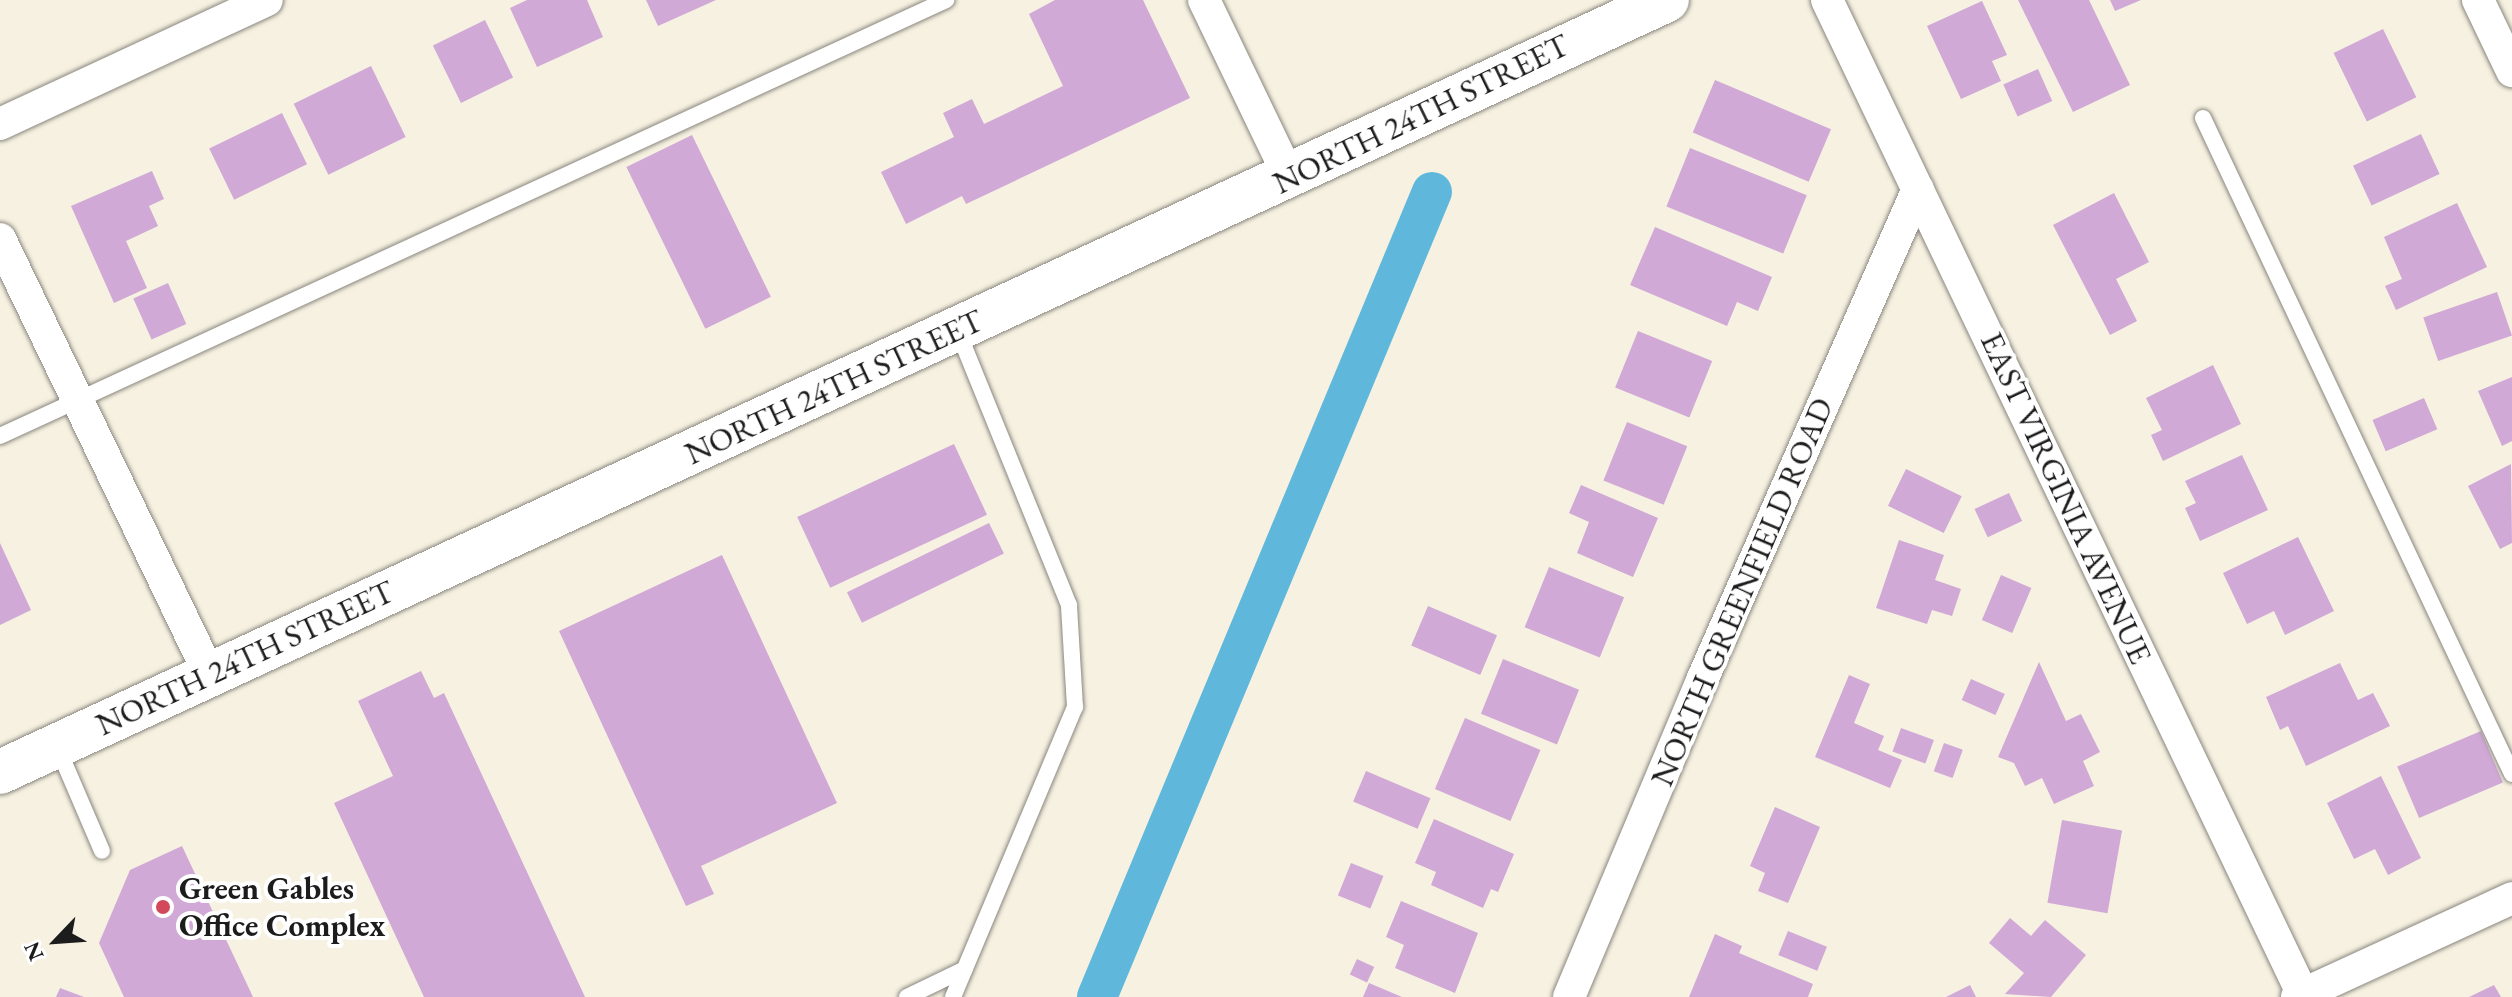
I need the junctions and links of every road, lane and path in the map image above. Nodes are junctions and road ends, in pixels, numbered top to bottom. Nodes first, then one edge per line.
1 (267, 0) edge
2 (946, 0) edge
3 (1204, 0) edge
4 (1667, 0) edge
5 (1827, 0) edge
6 (2478, 0) edge
7 (2512, 71) edge
8 (2203, 118) dead end
9 (0, 124) edge
10 (1289, 177) junction
11 (1918, 189) junction
12 (0, 239) edge
13 (957, 330) junction
14 (77, 400) junction
15 (0, 436) edge
16 (209, 674) junction
17 (57, 745) junction
18 (0, 772) edge
19 (2512, 774) edge
20 (102, 851) dead end
21 (2512, 898) edge
22 (965, 969) junction
23 (2301, 996) edge
24 (907, 997) edge
25 (953, 997) edge
26 (1569, 997) edge

1 - 9 street
2 - 14 lane
3 - 10 street
4 - 10 main road, NORTH 24TH STREET
5 - 11 street, EAST VIRGINIA AVENUE
6 - 7 street
8 - 19 lane
10 - 13 main road, NORTH 24TH STREET
11 - 23 street, EAST VIRGINIA AVENUE
11 - 26 street, NORTH GREENFIELD ROAD
12 - 14 street
13 - 16 main road, NORTH 24TH STREET
13 - 22 lane
14 - 15 lane
14 - 16 street
16 - 17 main road, NORTH 24TH STREET
17 - 18 main road, NORTH 24TH STREET
17 - 20 lane
21 - 23 street
22 - 24 lane
22 - 25 lane

